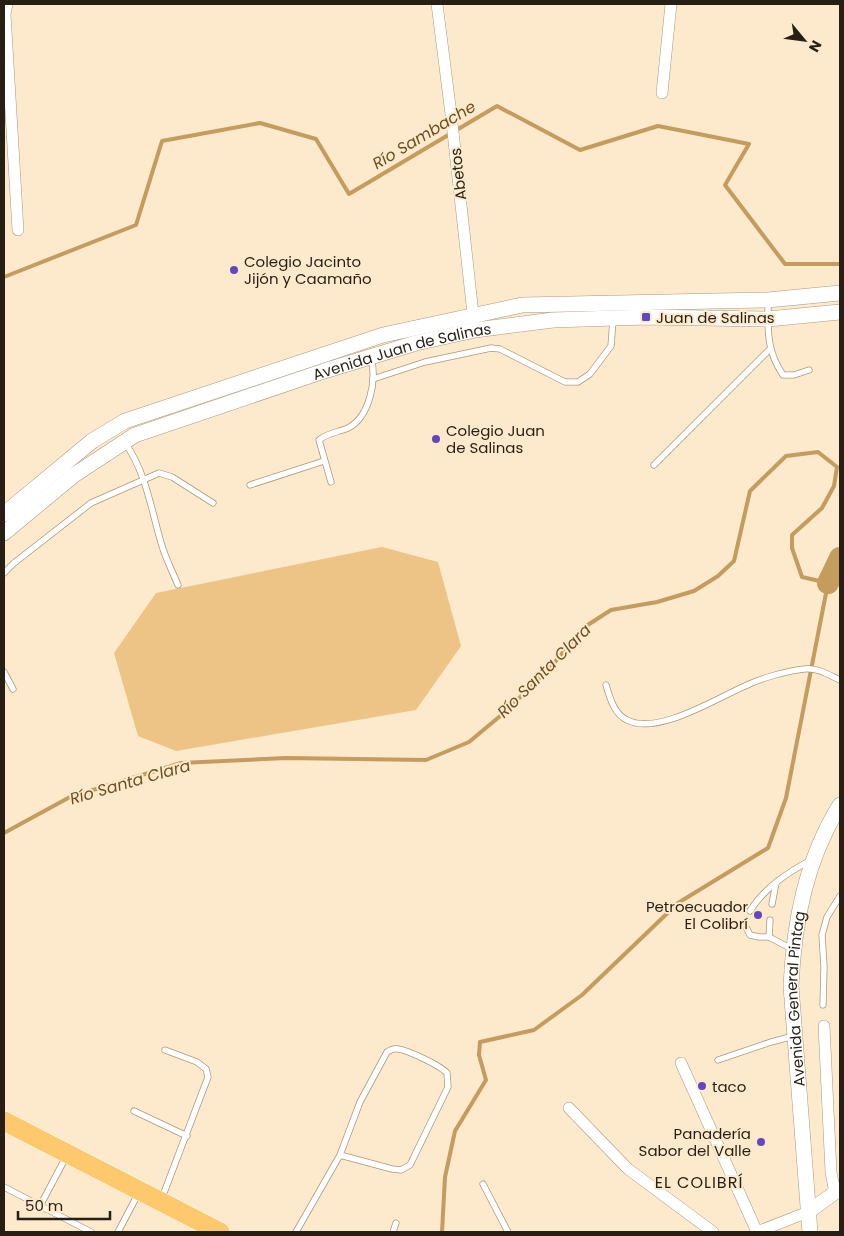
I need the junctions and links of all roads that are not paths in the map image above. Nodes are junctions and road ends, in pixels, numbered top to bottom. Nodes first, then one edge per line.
1 (7, 4) edge
2 (437, 4) edge
3 (671, 4) edge
4 (662, 93) dead end
5 (18, 230) dead end
6 (840, 293) edge
7 (768, 300) junction
8 (840, 312) edge
9 (473, 314) junction
10 (613, 318) junction
11 (768, 319) junction
12 (366, 340) junction
13 (770, 349) junction
14 (371, 356) junction
15 (809, 370) dead end
16 (373, 379) junction
17 (124, 442) junction
18 (324, 461) junction
19 (654, 465) dead end
20 (143, 481) junction
21 (331, 482) dead end
22 (250, 485) dead end
23 (213, 503) dead end
24 (4, 514) edge
25 (4, 533) edge
26 (4, 573) edge
27 (178, 585) dead end
28 (4, 672) edge
29 (840, 680) edge
30 (606, 685) dead end
31 (12, 689) dead end
32 (840, 804) edge
33 (815, 858) junction
34 (776, 883) junction
35 (840, 896) edge
36 (772, 904) dead end
37 (750, 911) dead end
38 (770, 920) dead end
39 (747, 929) dead end
40 (769, 937) junction
41 (792, 949) junction
42 (823, 1006) dead end
43 (824, 1026) dead end
44 (794, 1036) junction
45 (165, 1050) dead end
46 (718, 1060) dead end
47 (681, 1063) dead end
48 (569, 1108) dead end
49 (134, 1110) dead end
50 (6, 1125) edge
51 (187, 1136) junction
52 (68, 1153) junction
53 (340, 1155) junction
54 (483, 1184) dead end
55 (4, 1187) edge
56 (139, 1191) junction
57 (838, 1191) edge
58 (160, 1202) junction
59 (40, 1206) junction
60 (808, 1212) junction
61 (396, 1223) dead end
62 (91, 1232) edge
63 (118, 1232) edge
64 (220, 1232) edge
65 (296, 1232) edge
66 (393, 1232) edge
67 (508, 1232) edge
68 (713, 1232) edge
69 (757, 1232) edge
70 (810, 1232) edge

1 - 5 street
2 - 9 street, Abetos
3 - 4 street
6 - 7 main road, Avenida Juan de Salinas
7 - 9 main road, Avenida Juan de Salinas
7 - 11 lane
8 - 11 main road, Avenida Juan de Salinas
9 - 12 main road, Avenida Juan de Salinas
10 - 11 main road, Avenida Juan de Salinas
10 - 14 main road, Avenida Juan de Salinas
10 - 16 lane
11 - 13 lane
12 - 14 main road
12 - 24 main road, Avenida Juan de Salinas
13 - 15 lane
13 - 19 lane
14 - 16 lane
14 - 17 main road, Avenida Juan de Salinas
16 - 18 lane
17 - 20 lane
17 - 25 main road, Avenida Juan de Salinas
18 - 21 lane
18 - 22 lane
20 - 23 lane
20 - 26 lane
20 - 27 lane
28 - 31 lane
29 - 30 lane
32 - 33 main road, Avenida General Pintag
33 - 34 lane
33 - 41 main road, Avenida General Pintag
34 - 36 lane
34 - 37 lane
35 - 42 lane
38 - 40 lane
39 - 40 lane
40 - 41 lane
41 - 44 main road, Avenida General Pintag
43 - 57 street
44 - 46 lane
44 - 60 main road, Avenida General Pintag
45 - 51 lane
47 - 69 street
48 - 68 street
49 - 51 lane
50 - 52 highway
51 - 58 lane
52 - 56 highway
52 - 59 lane
53 - 53 lane
53 - 65 lane
54 - 67 lane
55 - 59 lane
56 - 58 highway
56 - 63 lane
57 - 60 street
58 - 64 highway
59 - 62 lane
60 - 69 street
60 - 70 main road, Avenida General Pintag
61 - 66 lane

